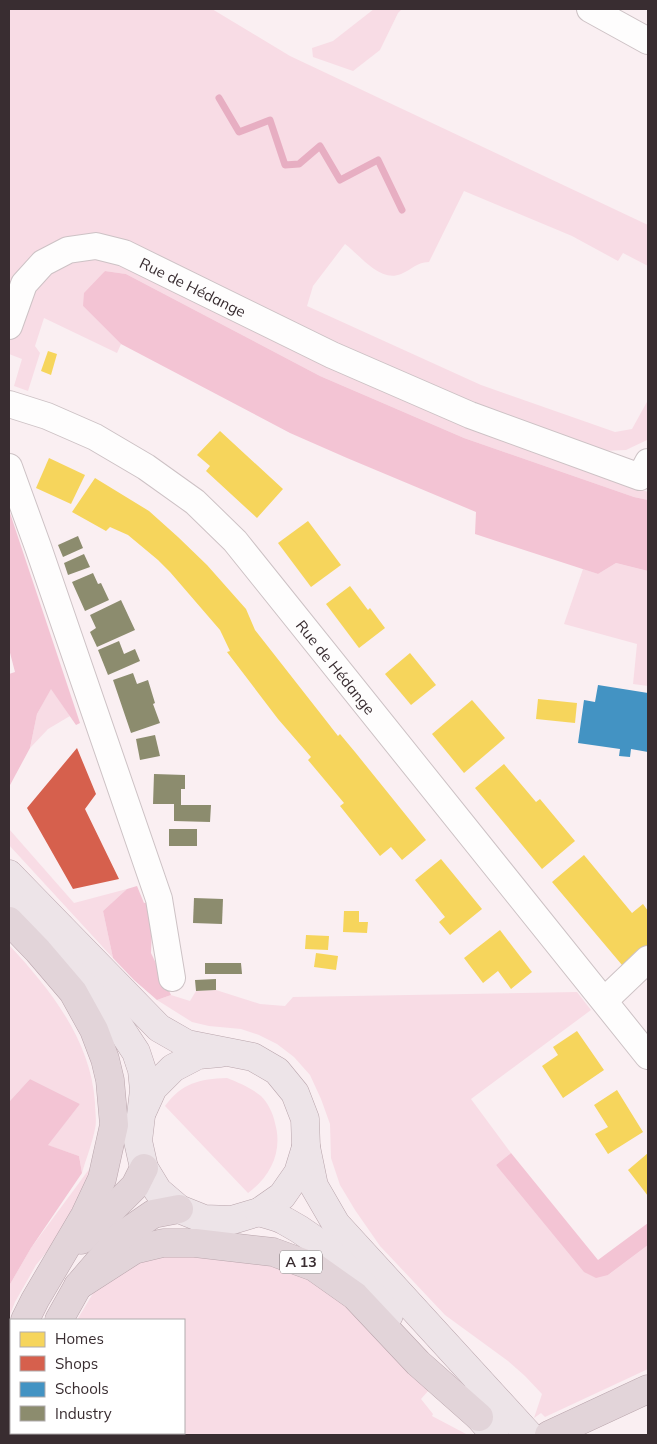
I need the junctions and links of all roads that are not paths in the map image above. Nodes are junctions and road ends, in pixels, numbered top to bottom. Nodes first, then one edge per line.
1 (590, 9) edge
2 (648, 41) edge
3 (9, 326) edge
4 (9, 404) edge
5 (9, 467) edge
6 (645, 473) edge
7 (9, 874) edge
8 (9, 903) edge
9 (9, 921) edge
10 (648, 959) edge
11 (172, 978) dead end
12 (605, 1000) junction
13 (226, 1052) junction
14 (648, 1056) edge
15 (141, 1113) junction
16 (306, 1146) junction
17 (144, 1168) junction
18 (179, 1208) junction
19 (259, 1212) junction
20 (54, 1267) junction
21 (78, 1286) junction
22 (26, 1319) edge
23 (60, 1319) edge
24 (648, 1390) edge
25 (648, 1407) edge
26 (487, 1426) edge
27 (593, 1427) edge
28 (530, 1435) edge
29 (549, 1435) edge

1 - 2 street
3 - 6 street, Rue de Hédange
4 - 12 street, Rue de Hédange
5 - 11 street
7 - 13 main road
8 - 15 main road
9 - 20 highway
10 - 12 street
12 - 14 street, Rue de Hédange
13 - 15 main road
13 - 16 main road
15 - 17 main road
16 - 19 main road
16 - 28 main road
17 - 18 main road
17 - 20 highway
18 - 19 main road
18 - 21 highway, A 13
19 - 26 main road
20 - 22 highway
21 - 23 highway, A 13
21 - 26 highway, A 13
24 - 27 highway
25 - 27 highway
27 - 29 highway

